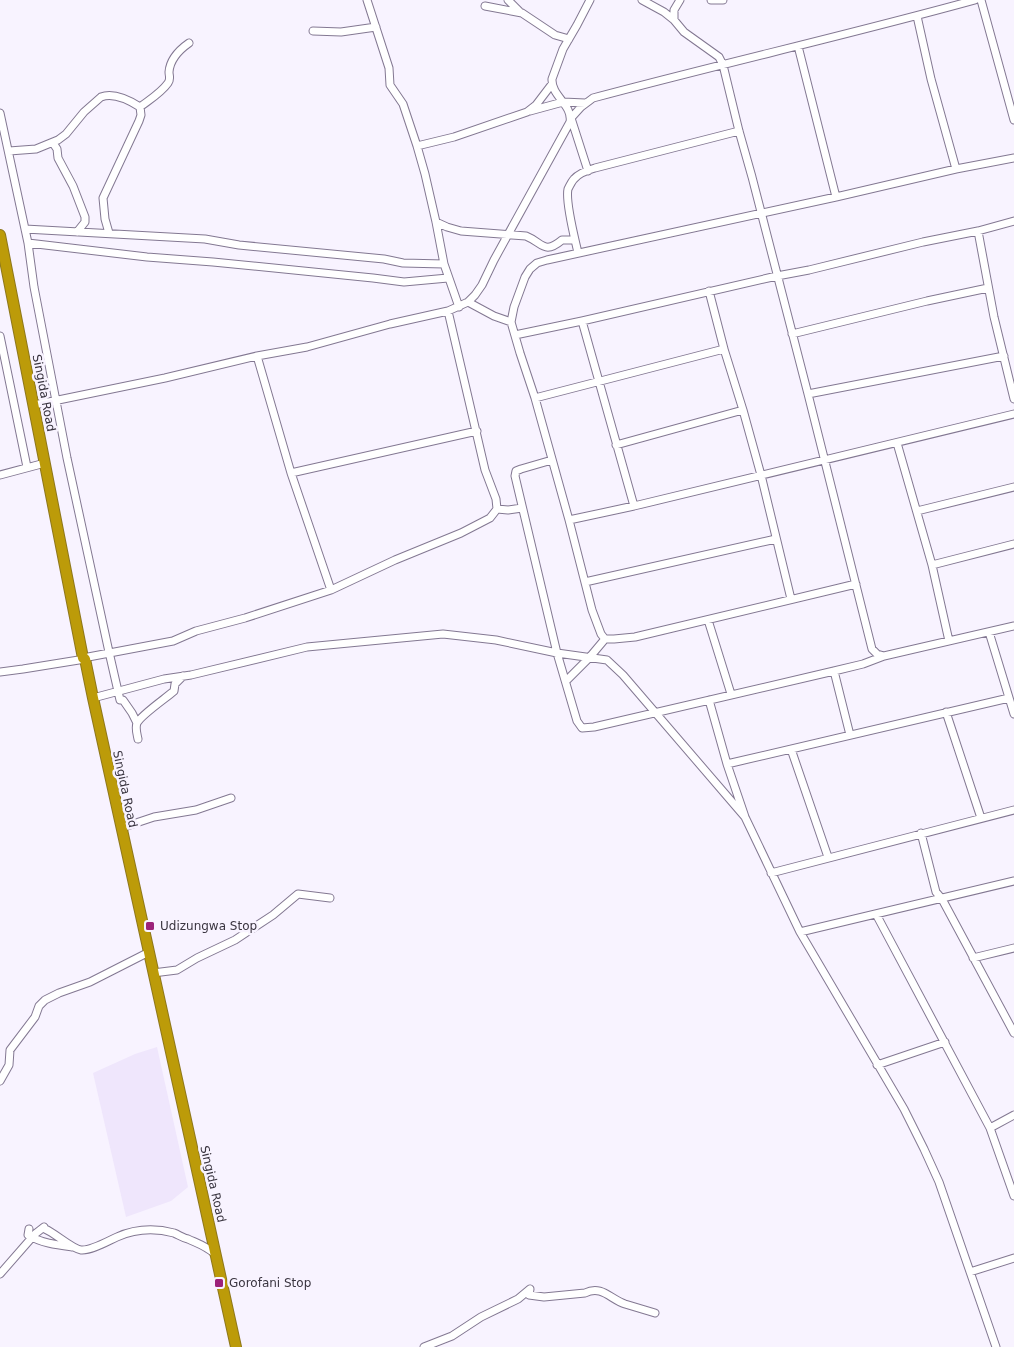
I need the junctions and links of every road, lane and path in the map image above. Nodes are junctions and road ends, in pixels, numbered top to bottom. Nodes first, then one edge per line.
1 (367, 0) edge
2 (508, 0) edge
3 (590, 0) edge
4 (642, 0) edge
5 (680, 0) edge
6 (711, 0) edge
7 (723, 0) edge
8 (975, 0) edge
9 (981, 0) edge
10 (485, 6) dead end
11 (522, 13) junction
12 (917, 16) junction
13 (674, 20) junction
14 (376, 27) junction
15 (313, 31) dead end
16 (569, 39) junction
17 (189, 43) dead end
18 (798, 46) junction
19 (723, 65) junction
20 (552, 84) junction
21 (563, 102) junction
22 (585, 102) junction
23 (140, 106) junction
24 (527, 112) junction
25 (0, 113) edge
26 (571, 118) junction
27 (1014, 120) edge
28 (739, 131) junction
29 (53, 142) junction
30 (417, 146) junction
31 (8, 151) junction
32 (1014, 158) edge
33 (956, 169) junction
34 (588, 170) junction
35 (836, 197) junction
36 (761, 213) junction
37 (1014, 221) edge
38 (436, 222) junction
39 (25, 229) junction
40 (978, 231) junction
41 (77, 232) junction
42 (109, 233) junction
43 (0, 235) edge
44 (508, 235) junction
45 (575, 240) junction
46 (28, 243) junction
47 (578, 253) junction
48 (444, 264) junction
49 (777, 276) junction
50 (448, 278) junction
51 (988, 288) junction
52 (709, 291) junction
53 (468, 302) junction
54 (458, 307) junction
55 (448, 311) junction
56 (582, 321) junction
57 (511, 322) junction
58 (792, 334) junction
59 (515, 335) junction
60 (0, 336) edge
61 (724, 349) junction
62 (257, 356) junction
63 (1004, 356) junction
64 (3, 362) edge
65 (599, 381) junction
66 (808, 394) junction
67 (535, 398) junction
68 (1014, 399) edge
69 (56, 400) junction
70 (34, 405) junction
71 (743, 410) junction
72 (1014, 414) edge
73 (477, 431) junction
74 (897, 442) junction
75 (616, 445) junction
76 (552, 460) junction
77 (825, 460) junction
78 (45, 463) junction
79 (27, 468) junction
80 (291, 473) junction
81 (0, 475) edge
82 (761, 475) junction
83 (1014, 487) edge
84 (634, 506) junction
85 (522, 508) junction
86 (498, 509) junction
87 (917, 511) junction
88 (569, 520) junction
89 (776, 539) junction
90 (1014, 544) edge
91 (932, 565) junction
92 (585, 582) junction
93 (856, 584) junction
94 (331, 590) junction
95 (791, 599) junction
96 (708, 620) junction
97 (1014, 626) edge
98 (989, 632) junction
99 (605, 639) junction
100 (950, 641) junction
101 (109, 652) junction
102 (557, 653) junction
103 (884, 656) junction
104 (84, 658) junction
105 (589, 658) junction
106 (834, 671) junction
107 (0, 672) edge
108 (183, 676) junction
109 (566, 681) junction
110 (118, 692) junction
111 (731, 694) junction
112 (93, 698) junction
113 (1009, 698) junction
114 (709, 700) junction
115 (656, 712) junction
116 (946, 712) junction
117 (1014, 714) edge
118 (137, 723) junction
119 (850, 735) junction
120 (138, 739) dead end
121 (791, 749) junction
122 (727, 764) junction
123 (231, 798) dead end
124 (1014, 810) edge
125 (745, 817) junction
126 (981, 818) junction
127 (121, 828) junction
128 (921, 833) junction
129 (828, 857) junction
130 (771, 873) junction
131 (1014, 880) edge
132 (330, 898) dead end
133 (942, 899) junction
134 (876, 914) junction
135 (800, 932) junction
136 (1014, 948) edge
137 (148, 952) junction
138 (973, 958) junction
139 (153, 972) junction
140 (1014, 1016) edge
141 (1006, 1018) junction
142 (1014, 1033) edge
143 (945, 1042) junction
144 (877, 1065) junction
145 (0, 1080) edge
146 (1014, 1115) edge
147 (990, 1128) junction
148 (1014, 1196) edge
149 (29, 1229) dead end
150 (32, 1237) junction
151 (75, 1247) junction
152 (216, 1254) junction
153 (1014, 1258) edge
154 (970, 1272) junction
155 (0, 1274) edge
156 (655, 1313) dead end
157 (236, 1347) edge
158 (424, 1347) edge
159 (996, 1347) edge

1 - 14 street
2 - 11 street
3 - 16 street
4 - 13 street
5 - 13 street
6 - 7 street
8 - 12 street
9 - 27 street
10 - 11 street
11 - 16 street
12 - 18 street
12 - 33 street
13 - 19 street
14 - 15 street
14 - 30 street
16 - 20 street
17 - 23 street
18 - 19 street
18 - 35 street
19 - 22 street
19 - 28 street
20 - 21 street
20 - 24 street
21 - 22 street
21 - 24 street
21 - 26 street
22 - 26 street
23 - 29 street
23 - 42 street
24 - 30 street
25 - 31 street
26 - 34 street
26 - 44 street
28 - 34 street
28 - 36 street
29 - 31 street
29 - 41 street
30 - 38 street
31 - 39 street
32 - 33 street
33 - 35 street
34 - 45 street
35 - 36 street
36 - 47 street
36 - 49 street
37 - 40 street
38 - 44 street
38 - 48 street
39 - 41 street
39 - 46 street
40 - 49 street
40 - 51 street
41 - 42 street
42 - 48 street
43 - 70 highway, Singida Road
44 - 45 street
44 - 53 street
45 - 47 street
46 - 50 street
46 - 69 street
47 - 57 street
48 - 50 street
49 - 52 street
49 - 58 street
50 - 54 street
51 - 58 street
51 - 63 street
52 - 56 street
52 - 61 street
53 - 54 street
53 - 57 street
54 - 55 street
55 - 62 street
55 - 73 street
56 - 59 street
56 - 65 street
57 - 59 street
58 - 66 street
59 - 67 street
60 - 64 street
61 - 65 street
61 - 71 street
62 - 69 street
62 - 80 street
63 - 66 street
63 - 68 street
64 - 79 street
65 - 67 street
65 - 75 street
66 - 77 street
67 - 76 street
69 - 70 street
69 - 101 street
70 - 78 highway, Singida Road
71 - 75 street
71 - 82 street
72 - 74 street
73 - 80 street
73 - 86 street
74 - 77 street
74 - 87 street
75 - 84 street
76 - 85 street
76 - 88 street
77 - 82 street
77 - 93 street
78 - 79 street
78 - 104 highway, Singida Road
79 - 81 street
80 - 94 street
82 - 84 street
82 - 89 street
83 - 87 street
84 - 88 street
85 - 86 street
85 - 102 street
86 - 94 street
87 - 91 street
88 - 92 street
89 - 92 street
89 - 95 street
90 - 91 street
91 - 100 street
92 - 99 street
93 - 95 street
93 - 103 street
94 - 101 street
95 - 96 street
96 - 99 street
96 - 111 street
97 - 98 street
98 - 100 street
98 - 113 street
99 - 105 street
100 - 103 street
101 - 104 street
101 - 110 street
102 - 105 street
102 - 108 street
102 - 109 street
103 - 106 street
104 - 107 street
104 - 112 highway, Singida Road
105 - 109 street
105 - 115 street
106 - 111 street
106 - 119 street
108 - 110 street
108 - 118 street
109 - 115 street
110 - 112 street
110 - 118 street
111 - 114 street
112 - 127 highway, Singida Road
113 - 116 street
113 - 117 street
114 - 115 street
114 - 122 street
115 - 125 street
116 - 119 street
116 - 126 street
118 - 120 street
119 - 121 street
121 - 122 street
121 - 129 street
122 - 125 street
123 - 127 street
124 - 126 street
125 - 130 street
126 - 128 street
127 - 137 highway, Singida Road
128 - 129 street
128 - 133 street
129 - 130 street
130 - 135 street
131 - 133 street
132 - 139 street
133 - 134 street
133 - 138 street
134 - 135 street
134 - 143 street
135 - 144 street
136 - 138 street
137 - 139 highway, Singida Road
137 - 145 street
138 - 141 street
139 - 152 highway, Singida Road
140 - 141 street
141 - 142 street
143 - 144 street
143 - 147 street
144 - 154 street
146 - 147 street
147 - 148 street
149 - 150 street
150 - 151 street
150 - 151 street
150 - 155 street
151 - 152 street
152 - 157 highway, Singida Road
153 - 154 street
154 - 159 street
156 - 158 street

